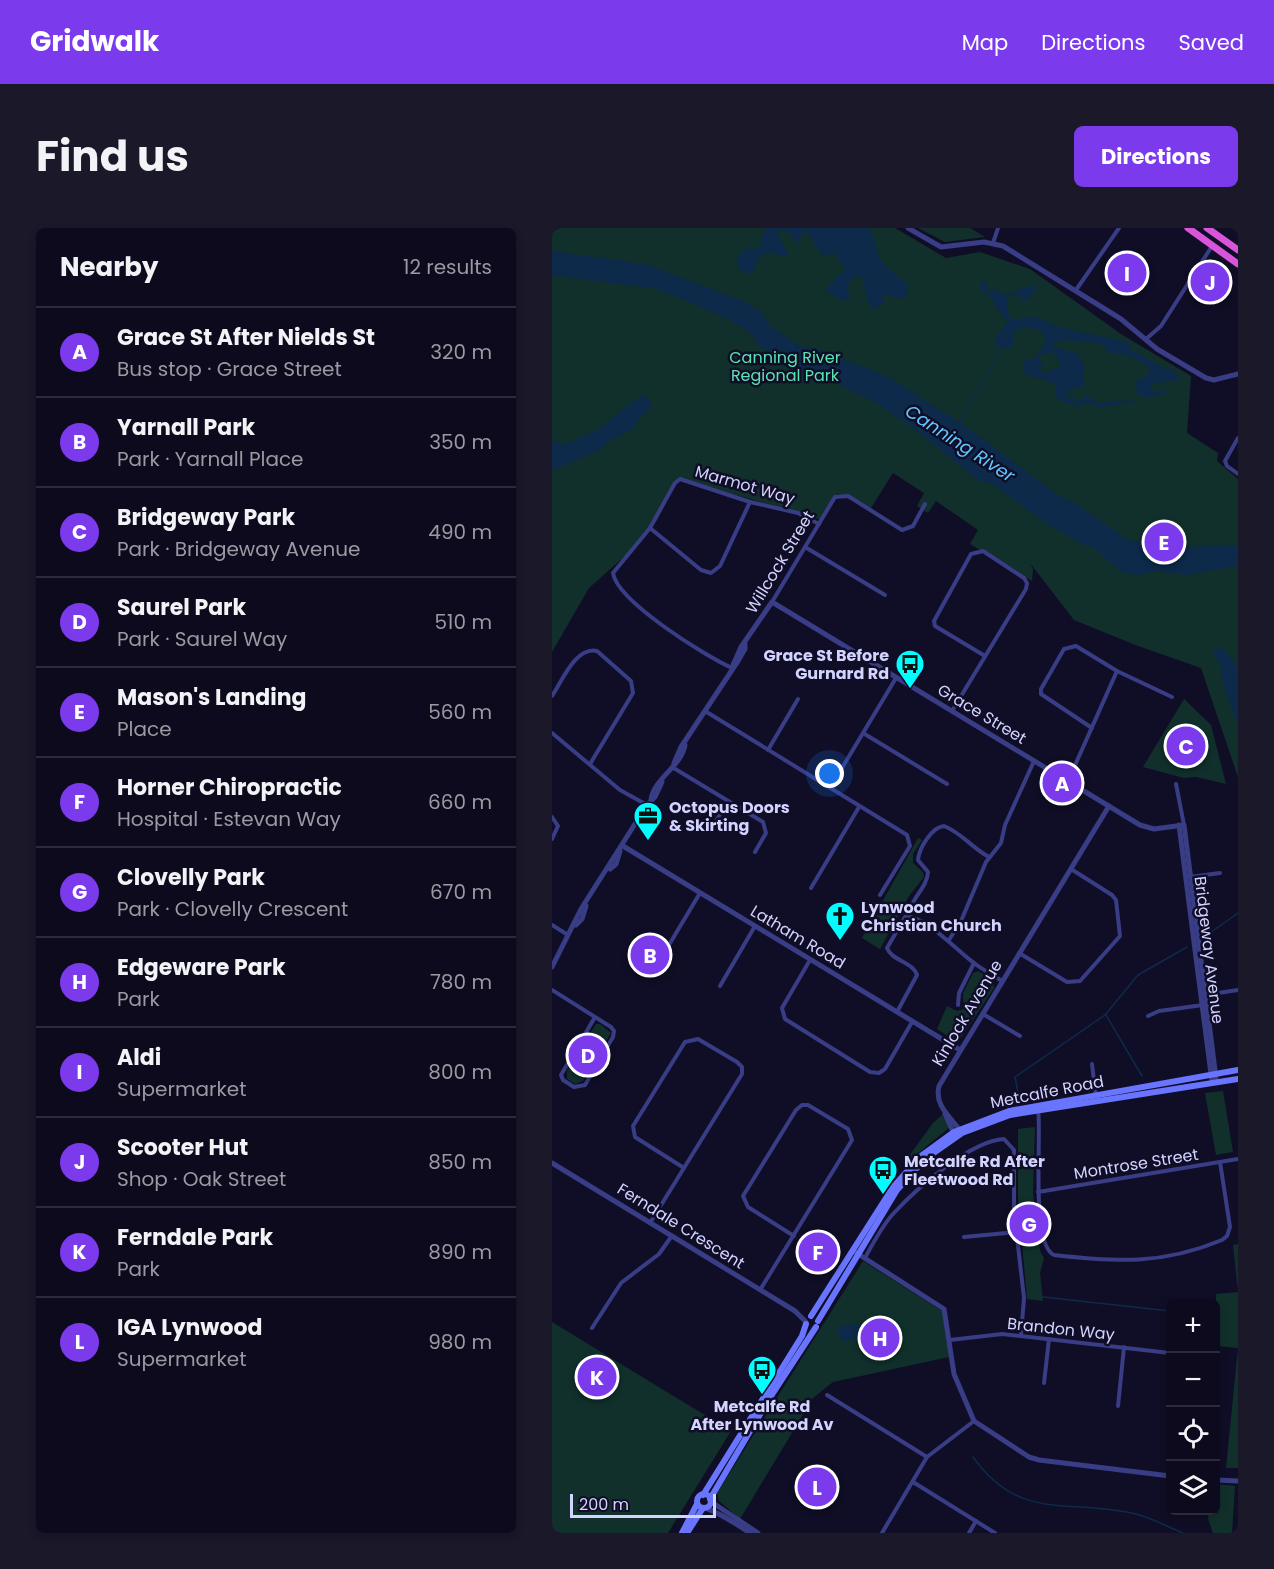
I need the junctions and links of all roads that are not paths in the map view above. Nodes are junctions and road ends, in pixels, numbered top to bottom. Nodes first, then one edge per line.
1 (908, 228) edge
2 (998, 228) edge
3 (1119, 228) edge
4 (1188, 228) edge
5 (1207, 228) edge
6 (993, 243) junction
7 (1212, 246) junction
8 (1238, 250) edge
9 (1238, 264) edge
10 (1076, 290) junction
11 (1146, 339) junction
12 (1238, 374) edge
13 (1238, 438) edge
14 (1238, 474) edge
15 (750, 502) junction
16 (925, 504) dead end
17 (819, 524) junction
18 (650, 528) junction
19 (805, 547) junction
20 (885, 595) dead end
21 (772, 602) junction
22 (985, 656) junction
23 (733, 667) junction
24 (1117, 671) junction
25 (896, 678) junction
26 (552, 696) edge
27 (1172, 697) dead end
28 (798, 699) dead end
29 (705, 711) junction
30 (952, 712) junction
31 (1092, 728) junction
32 (552, 733) edge
33 (863, 733) junction
34 (768, 750) junction
35 (1034, 761) junction
36 (590, 764) junction
37 (673, 764) junction
38 (1068, 781) junction
39 (947, 784) dead end
40 (1176, 784) dead end
41 (830, 788) junction
42 (728, 802) junction
43 (647, 805) junction
44 (859, 807) junction
45 (1109, 807) junction
46 (552, 817) edge
47 (1181, 823) junction
48 (710, 830) dead end
49 (552, 839) edge
50 (621, 848) junction
51 (755, 852) dead end
52 (989, 857) junction
53 (1071, 869) junction
54 (1220, 873) dead end
55 (1188, 877) junction
56 (811, 888) dead end
57 (700, 892) junction
58 (880, 895) dead end
59 (909, 916) junction
60 (552, 925) edge
61 (755, 926) junction
62 (569, 935) junction
63 (949, 940) junction
64 (668, 946) junction
65 (1019, 953) junction
66 (555, 956) edge
67 (810, 960) junction
68 (974, 963) junction
69 (552, 967) edge
70 (1002, 981) junction
71 (720, 986) dead end
72 (552, 990) edge
73 (1238, 990) edge
74 (1203, 995) junction
75 (958, 1005) dead end
76 (1204, 1005) junction
77 (897, 1013) junction
78 (982, 1014) junction
79 (595, 1017) junction
80 (1148, 1017) dead end
81 (912, 1022) junction
82 (1020, 1036) dead end
83 (960, 1050) junction
84 (1092, 1064) dead end
85 (1238, 1070) edge
86 (1214, 1078) junction
87 (1238, 1079) edge
88 (1096, 1098) junction
89 (1038, 1108) junction
90 (957, 1133) junction
91 (1238, 1159) edge
92 (1220, 1162) junction
93 (552, 1163) edge
94 (684, 1168) junction
95 (1038, 1192) junction
96 (650, 1223) junction
97 (1017, 1232) junction
98 (794, 1236) junction
99 (671, 1237) junction
100 (964, 1237) dead end
101 (855, 1252) junction
102 (865, 1258) junction
103 (760, 1290) junction
104 (808, 1320) junction
105 (817, 1324) junction
106 (592, 1328) dead end
107 (1021, 1335) junction
108 (1049, 1339) junction
109 (950, 1340) junction
110 (1124, 1347) junction
111 (1166, 1352) edge
112 (785, 1368) junction
113 (1044, 1383) dead end
114 (827, 1395) dead end
115 (1118, 1406) dead end
116 (974, 1421) junction
117 (927, 1457) junction
118 (1166, 1476) edge
119 (1220, 1480) edge
120 (1238, 1481) edge
121 (912, 1482) junction
122 (703, 1495) junction
123 (710, 1500) junction
124 (702, 1507) junction
125 (976, 1521) junction
126 (682, 1533) edge
127 (687, 1533) edge
128 (750, 1533) edge
129 (758, 1533) edge
130 (882, 1533) edge
131 (969, 1533) edge
132 (995, 1533) edge

1 - 6 street
2 - 6 street
3 - 10 street
4 - 7 highway
5 - 8 highway
6 - 10 street
7 - 9 highway
7 - 11 street
10 - 11 street
11 - 12 street
13 - 14 street
15 - 17 street, Marmot Way
15 - 18 street, Marmot Way
15 - 18 street
16 - 17 street, Willcock Street
17 - 19 street, Willcock Street
18 - 23 street, Marmot Way
19 - 20 street
19 - 21 street, Willcock Street
21 - 23 street, Willcock Street
21 - 25 street, Grace Street
22 - 22 street
22 - 30 street
23 - 29 street, Willcock Street
24 - 27 street
24 - 31 street
24 - 31 street
25 - 30 street, Grace Street
25 - 33 street
26 - 36 street
28 - 34 street
29 - 34 street
29 - 37 street, Willcock Street
30 - 35 street, Grace Street
31 - 38 street
32 - 36 street
33 - 39 street
33 - 41 street
34 - 41 street
35 - 38 street, Grace Street
35 - 52 street
36 - 43 street
37 - 42 street
37 - 43 street, Willcock Street
38 - 45 street, Grace Street
40 - 47 street, Bridgeway Avenue
41 - 44 street
42 - 48 street
42 - 51 street
43 - 50 street, Willcock Street
44 - 56 street
44 - 58 street
45 - 47 street, Grace Street
45 - 53 street, Kinlock Avenue
46 - 49 street
47 - 55 street, Bridgeway Avenue
50 - 57 street, Latham Road
50 - 62 street, Willcock Street
52 - 59 street
52 - 63 street
53 - 65 street, Kinlock Avenue
53 - 65 street
54 - 55 street
55 - 74 street, Bridgeway Avenue
57 - 61 street, Latham Road
57 - 64 street
59 - 63 street
59 - 77 street
60 - 62 street
61 - 67 street, Latham Road
61 - 71 street
62 - 66 street, Willcock Street
63 - 68 street
64 - 64 street
65 - 70 street, Kinlock Avenue
66 - 69 street, Willcock Street
67 - 77 street, Latham Road
67 - 81 street
68 - 70 street
68 - 75 street
70 - 78 street, Kinlock Avenue
72 - 79 street
73 - 74 street
74 - 76 street, Bridgeway Avenue
76 - 80 street
76 - 86 street, Bridgeway Avenue
77 - 81 street, Latham Road
78 - 82 street
78 - 83 street, Kinlock Avenue
79 - 79 street
81 - 83 street, Latham Road
83 - 90 street, Kinlock Avenue
84 - 88 street
85 - 86 main road, Metcalfe Road
86 - 87 main road, Metcalfe Road
86 - 88 main road, Metcalfe Road
88 - 89 main road, Metcalfe Road
89 - 90 main road, Metcalfe Road
89 - 95 street
90 - 101 main road, Metcalfe Road
91 - 92 street, Montrose Street
92 - 95 street, Montrose Street
92 - 95 street
93 - 96 street, Ferndale Crescent
94 - 94 street
94 - 96 street
96 - 99 street, Ferndale Crescent
97 - 100 street
97 - 102 street
97 - 107 street
98 - 98 street
98 - 103 street
99 - 103 street, Ferndale Crescent
99 - 106 street
101 - 102 street
101 - 104 main road, Metcalfe Road
101 - 105 main road, Metcalfe Road
102 - 109 street
103 - 104 street, Ferndale Crescent
104 - 105 main road
104 - 105 main road
104 - 112 main road, Metcalfe Road
105 - 112 main road, Metcalfe Road
107 - 108 street, Brandon Way
107 - 109 street, Brandon Way
108 - 110 street, Brandon Way
108 - 113 street
109 - 116 street
110 - 111 street, Brandon Way
110 - 115 street
112 - 122 main road, Metcalfe Road
112 - 123 main road, Metcalfe Road
114 - 117 street
116 - 117 street
116 - 118 street
117 - 121 street
119 - 120 street
121 - 125 street
121 - 130 street
122 - 123 main road
122 - 124 main road, Metcalfe Road
123 - 124 main road, Metcalfe Road
123 - 129 street
124 - 126 main road, Metcalfe Road
124 - 127 main road, Metcalfe Road
124 - 128 street
125 - 131 street
125 - 132 street

